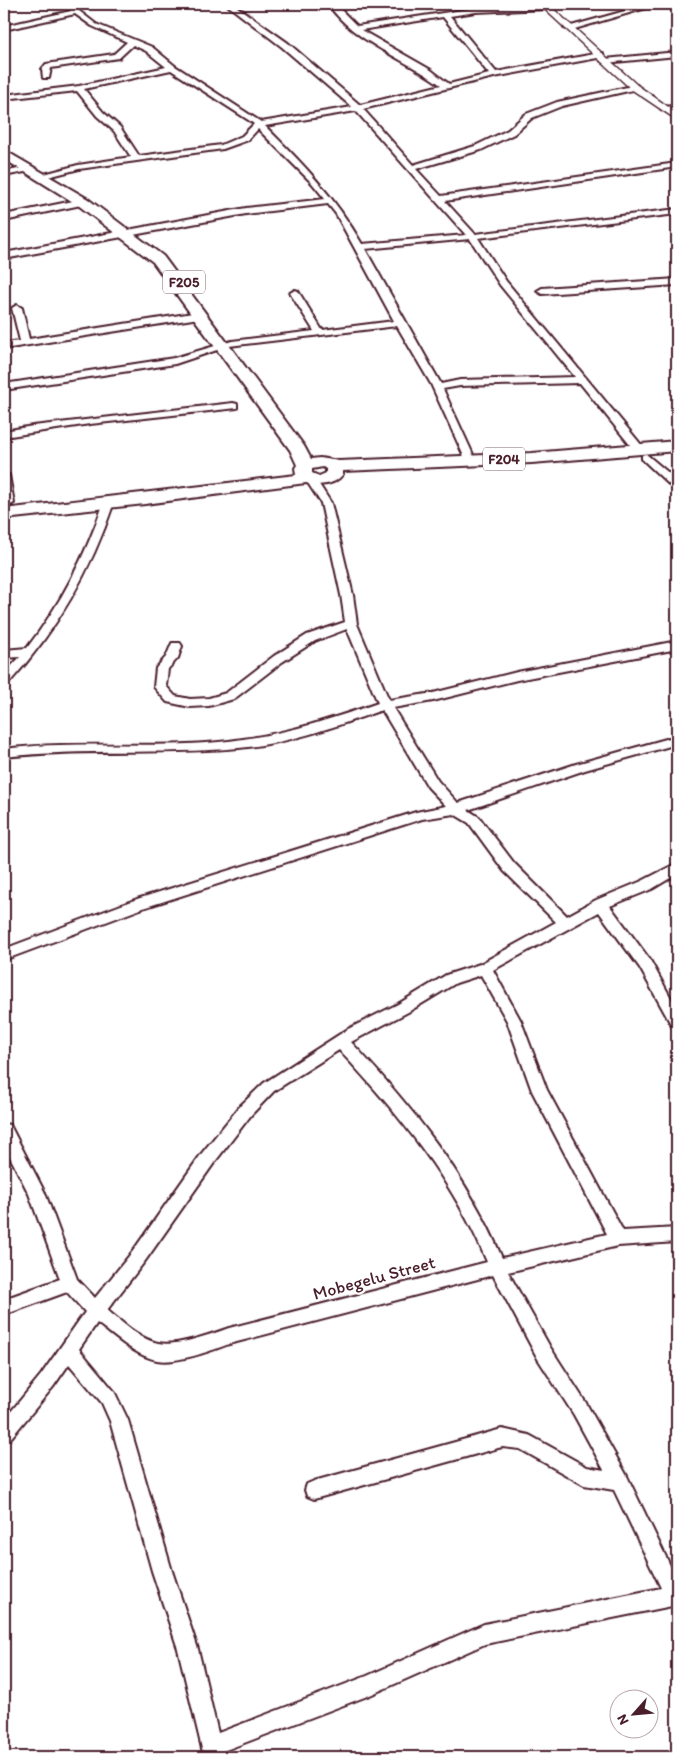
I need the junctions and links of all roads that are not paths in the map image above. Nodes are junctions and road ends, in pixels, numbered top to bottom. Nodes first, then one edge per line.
1 (66, 4) edge
2 (229, 4) edge
3 (331, 4) edge
4 (454, 4) edge
5 (657, 4) edge
6 (544, 5) edge
7 (77, 12) junction
8 (461, 12) junction
9 (445, 15) junction
10 (4, 28) edge
11 (568, 28) junction
12 (354, 29) junction
13 (132, 42) junction
14 (149, 49) junction
15 (121, 54) junction
16 (677, 54) edge
17 (602, 58) junction
18 (172, 68) junction
19 (494, 74) junction
20 (46, 76) dead end
21 (447, 86) junction
22 (634, 87) junction
23 (79, 88) junction
24 (4, 97) edge
25 (677, 106) edge
26 (358, 108) junction
27 (665, 110) junction
28 (677, 117) edge
29 (258, 125) junction
30 (4, 149) edge
31 (4, 154) edge
32 (136, 158) junction
33 (677, 165) edge
34 (410, 168) junction
35 (27, 169) junction
36 (4, 174) edge
37 (47, 176) junction
38 (438, 199) junction
39 (329, 201) junction
40 (83, 202) junction
41 (677, 211) edge
42 (4, 218) edge
43 (128, 232) junction
44 (472, 236) junction
45 (360, 247) junction
46 (4, 256) edge
47 (677, 282) edge
48 (542, 291) dead end
49 (295, 293) dead end
50 (17, 308) dead end
51 (199, 315) junction
52 (398, 323) junction
53 (319, 332) junction
54 (25, 342) junction
55 (228, 345) junction
56 (4, 346) edge
57 (582, 380) junction
58 (4, 387) edge
59 (438, 387) junction
60 (233, 406) dead end
61 (4, 434) edge
62 (677, 446) edge
63 (643, 453) junction
64 (677, 453) edge
65 (471, 461) junction
66 (317, 472) junction
67 (4, 475) edge
68 (677, 486) edge
69 (108, 502) junction
70 (326, 503) junction
71 (5, 507) edge
72 (351, 624) junction
73 (677, 645) edge
74 (176, 646) dead end
75 (30, 652) junction
76 (4, 654) edge
77 (4, 682) edge
78 (385, 705) junction
79 (677, 740) edge
80 (4, 753) edge
81 (456, 809) junction
82 (677, 868) edge
83 (601, 904) junction
84 (566, 924) junction
85 (4, 955) edge
86 (485, 968) junction
87 (677, 1022) edge
88 (340, 1041) junction
89 (4, 1130) edge
90 (677, 1235) edge
91 (618, 1239) junction
92 (496, 1266) junction
93 (70, 1283) junction
94 (4, 1307) edge
95 (94, 1311) junction
96 (68, 1349) junction
97 (4, 1434) edge
98 (620, 1482) junction
99 (314, 1490) dead end
100 (676, 1594) edge
101 (212, 1751) edge

1 - 7 street
2 - 26 street
3 - 12 street
4 - 8 street
5 - 11 street
6 - 8 street
6 - 11 street
7 - 10 street
7 - 13 street
8 - 9 street
9 - 12 street
9 - 19 street
11 - 17 street
12 - 21 street
13 - 14 street
13 - 15 street
14 - 15 street
14 - 18 street
15 - 20 street
16 - 17 street
17 - 19 street
17 - 22 street
18 - 23 street
18 - 29 street
19 - 21 street
21 - 26 street
22 - 27 street
22 - 34 street
23 - 24 street
23 - 32 street
25 - 27 street
26 - 29 street
26 - 34 street
27 - 28 street
29 - 32 street
29 - 39 street
30 - 37 main road, F205
31 - 35 main road, F205
32 - 37 street
33 - 38 street
34 - 38 street
35 - 36 street
35 - 40 main road, F205
37 - 43 main road, F205
38 - 44 street
39 - 43 street
39 - 45 street
40 - 42 street
40 - 43 main road, F205
41 - 44 street
43 - 46 street
43 - 51 main road, F205
43 - 55 main road, F205
44 - 45 street
44 - 57 street
45 - 52 street
47 - 48 street
49 - 53 street
50 - 54 street
51 - 54 street
51 - 55 main road, F205
52 - 53 street
52 - 59 street
53 - 55 street
54 - 56 street
55 - 58 street
55 - 66 main road, F205
57 - 59 street
57 - 63 street
59 - 65 street
60 - 61 street
62 - 63 main road, F204
63 - 64 main road, F204
63 - 65 main road, F204
63 - 66 main road, F204
63 - 68 street
65 - 66 main road, F204
66 - 69 main road, F204
66 - 70 street
66 - 70 street
66 - 71 main road, F204
67 - 71 street
69 - 71 main road, F204
69 - 75 street
70 - 72 street
72 - 74 street
72 - 78 street
73 - 78 street
75 - 76 street
75 - 77 street
78 - 80 street
78 - 81 street
79 - 81 street
81 - 84 street
81 - 85 street
82 - 83 street
83 - 84 street
83 - 87 street
84 - 86 street
86 - 88 street
86 - 91 street
88 - 92 street
88 - 95 street
89 - 93 street
90 - 91 street, Mobegelu Street
91 - 92 street, Mobegelu Street
92 - 95 street, Mobegelu Street
92 - 98 street
93 - 94 street
93 - 95 street, Mobegelu Street
95 - 96 street
96 - 97 street
96 - 101 street
98 - 99 street
98 - 100 street
100 - 101 street

